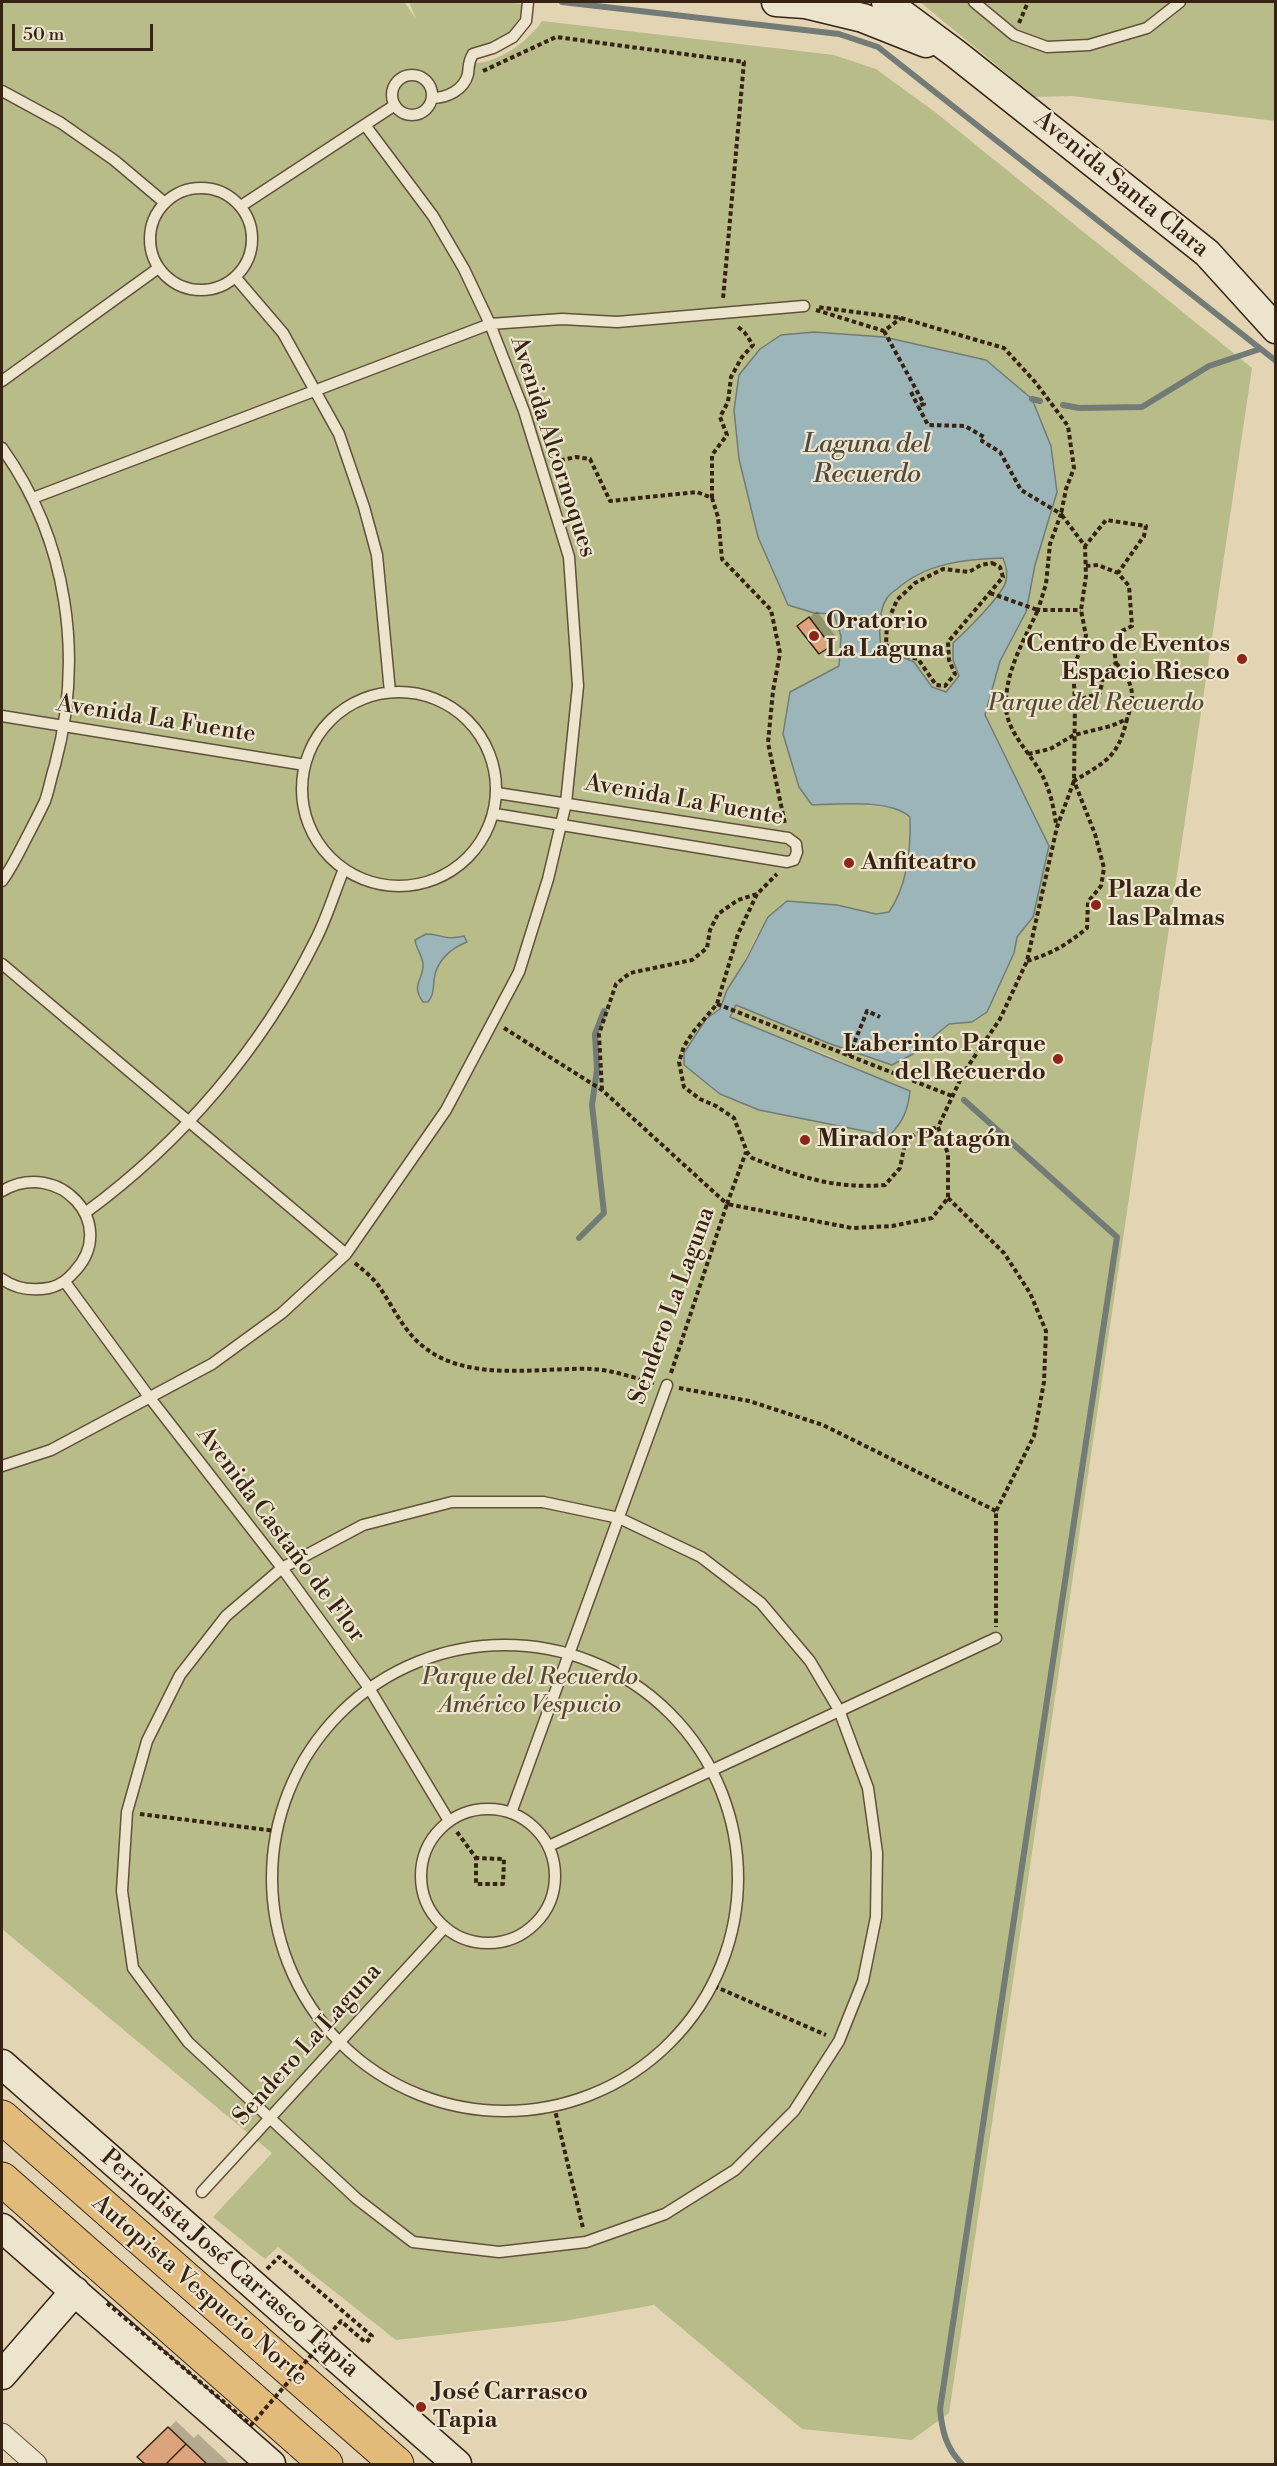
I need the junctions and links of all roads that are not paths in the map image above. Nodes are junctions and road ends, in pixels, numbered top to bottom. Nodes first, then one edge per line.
1 (528, 2) edge
2 (776, 2) edge
3 (886, 2) edge
4 (974, 2) edge
5 (1180, 2) edge
6 (956, 54) junction
7 (2, 92) edge
8 (432, 98) junction
9 (395, 105) junction
10 (365, 124) junction
11 (165, 203) junction
12 (241, 206) junction
13 (157, 268) junction
14 (236, 278) junction
15 (804, 306) road end
16 (490, 324) junction
17 (1275, 328) edge
18 (2, 381) edge
19 (317, 391) junction
20 (2, 448) edge
21 (33, 498) junction
22 (390, 693) junction
23 (2, 716) edge
24 (65, 728) junction
25 (304, 765) junction
26 (497, 793) junction
27 (566, 803) junction
28 (495, 814) junction
29 (561, 826) junction
30 (344, 869) junction
31 (2, 881) edge
32 (2, 964) edge
33 (189, 1123) junction
34 (2, 1191) edge
35 (85, 1213) junction
36 (346, 1254) junction
37 (2, 1279) edge
38 (65, 1282) junction
39 (667, 1386) road end
40 (150, 1398) junction
41 (2, 1466) edge
42 (619, 1518) junction
43 (282, 1568) junction
44 (996, 1638) road end
45 (570, 1653) junction
46 (369, 1688) junction
47 (839, 1710) junction
48 (714, 1769) junction
49 (511, 1813) junction
50 (449, 1821) junction
51 (549, 1846) junction
52 (444, 1927) junction
53 (334, 2048) junction
54 (2, 2064) edge
55 (2, 2117) edge
56 (270, 2118) junction
57 (2, 2179) edge
58 (202, 2192) dead end
59 (2, 2228) edge
60 (75, 2291) junction
61 (2, 2375) edge
62 (2, 2434) edge
63 (36, 2464) edge
64 (271, 2464) edge
65 (326, 2464) edge
66 (397, 2464) edge
67 (457, 2464) edge

1 - 8 lane
2 - 6 main road, Avenida Santa Clara
3 - 6 main road, Avenida Santa Clara
4 - 5 lane
6 - 17 main road, Avenida Santa Clara
7 - 11 lane
8 - 9 lane
8 - 9 lane
9 - 10 lane
10 - 12 lane
10 - 16 lane, Avenida Alcornoques
11 - 12 lane
11 - 13 lane
12 - 14 lane
13 - 14 lane
13 - 18 lane
14 - 19 lane
15 - 16 lane
16 - 19 lane
16 - 27 lane, Avenida Alcornoques
19 - 21 lane
19 - 22 lane
20 - 21 lane
21 - 24 lane
22 - 25 lane
22 - 26 lane
23 - 24 lane, Avenida La Fuente
24 - 25 lane, Avenida La Fuente
24 - 31 lane
25 - 30 lane
26 - 27 lane, Avenida La Fuente
26 - 28 lane
27 - 29 lane, Avenida Alcornoques
27 - 29 lane, Avenida La Fuente
28 - 29 lane, Avenida La Fuente
28 - 30 lane
29 - 36 lane, Avenida Alcornoques
30 - 33 lane
32 - 33 lane
33 - 35 lane
33 - 36 lane
34 - 35 lane
35 - 38 lane
36 - 40 lane, Avenida Alcornoques
37 - 38 lane
38 - 40 lane, Avenida Castaño de Flor
39 - 42 lane, Sendero La Laguna
40 - 41 lane, Avenida Alcornoques
40 - 43 lane, Avenida Castaño de Flor
42 - 43 lane
42 - 45 lane, Sendero La Laguna
42 - 47 lane
43 - 46 lane, Avenida Castaño de Flor
43 - 56 lane
44 - 47 lane
45 - 46 lane
45 - 48 lane
45 - 49 lane, Sendero La Laguna
46 - 50 lane, Avenida Castaño de Flor
46 - 53 lane
47 - 48 lane
47 - 56 lane
48 - 51 lane
48 - 53 lane
49 - 50 lane
49 - 51 lane
50 - 52 lane
51 - 52 lane
52 - 53 lane, Sendero La Laguna
53 - 56 lane, Sendero La Laguna
54 - 67 main road, Periodista José Carrasco Tapia
55 - 66 highway, Autopista Vespucio Norte
56 - 58 lane, Sendero La Laguna
57 - 65 highway, Autopista Vespucio Norte
59 - 60 main road
60 - 61 main road
60 - 64 main road
62 - 63 street

